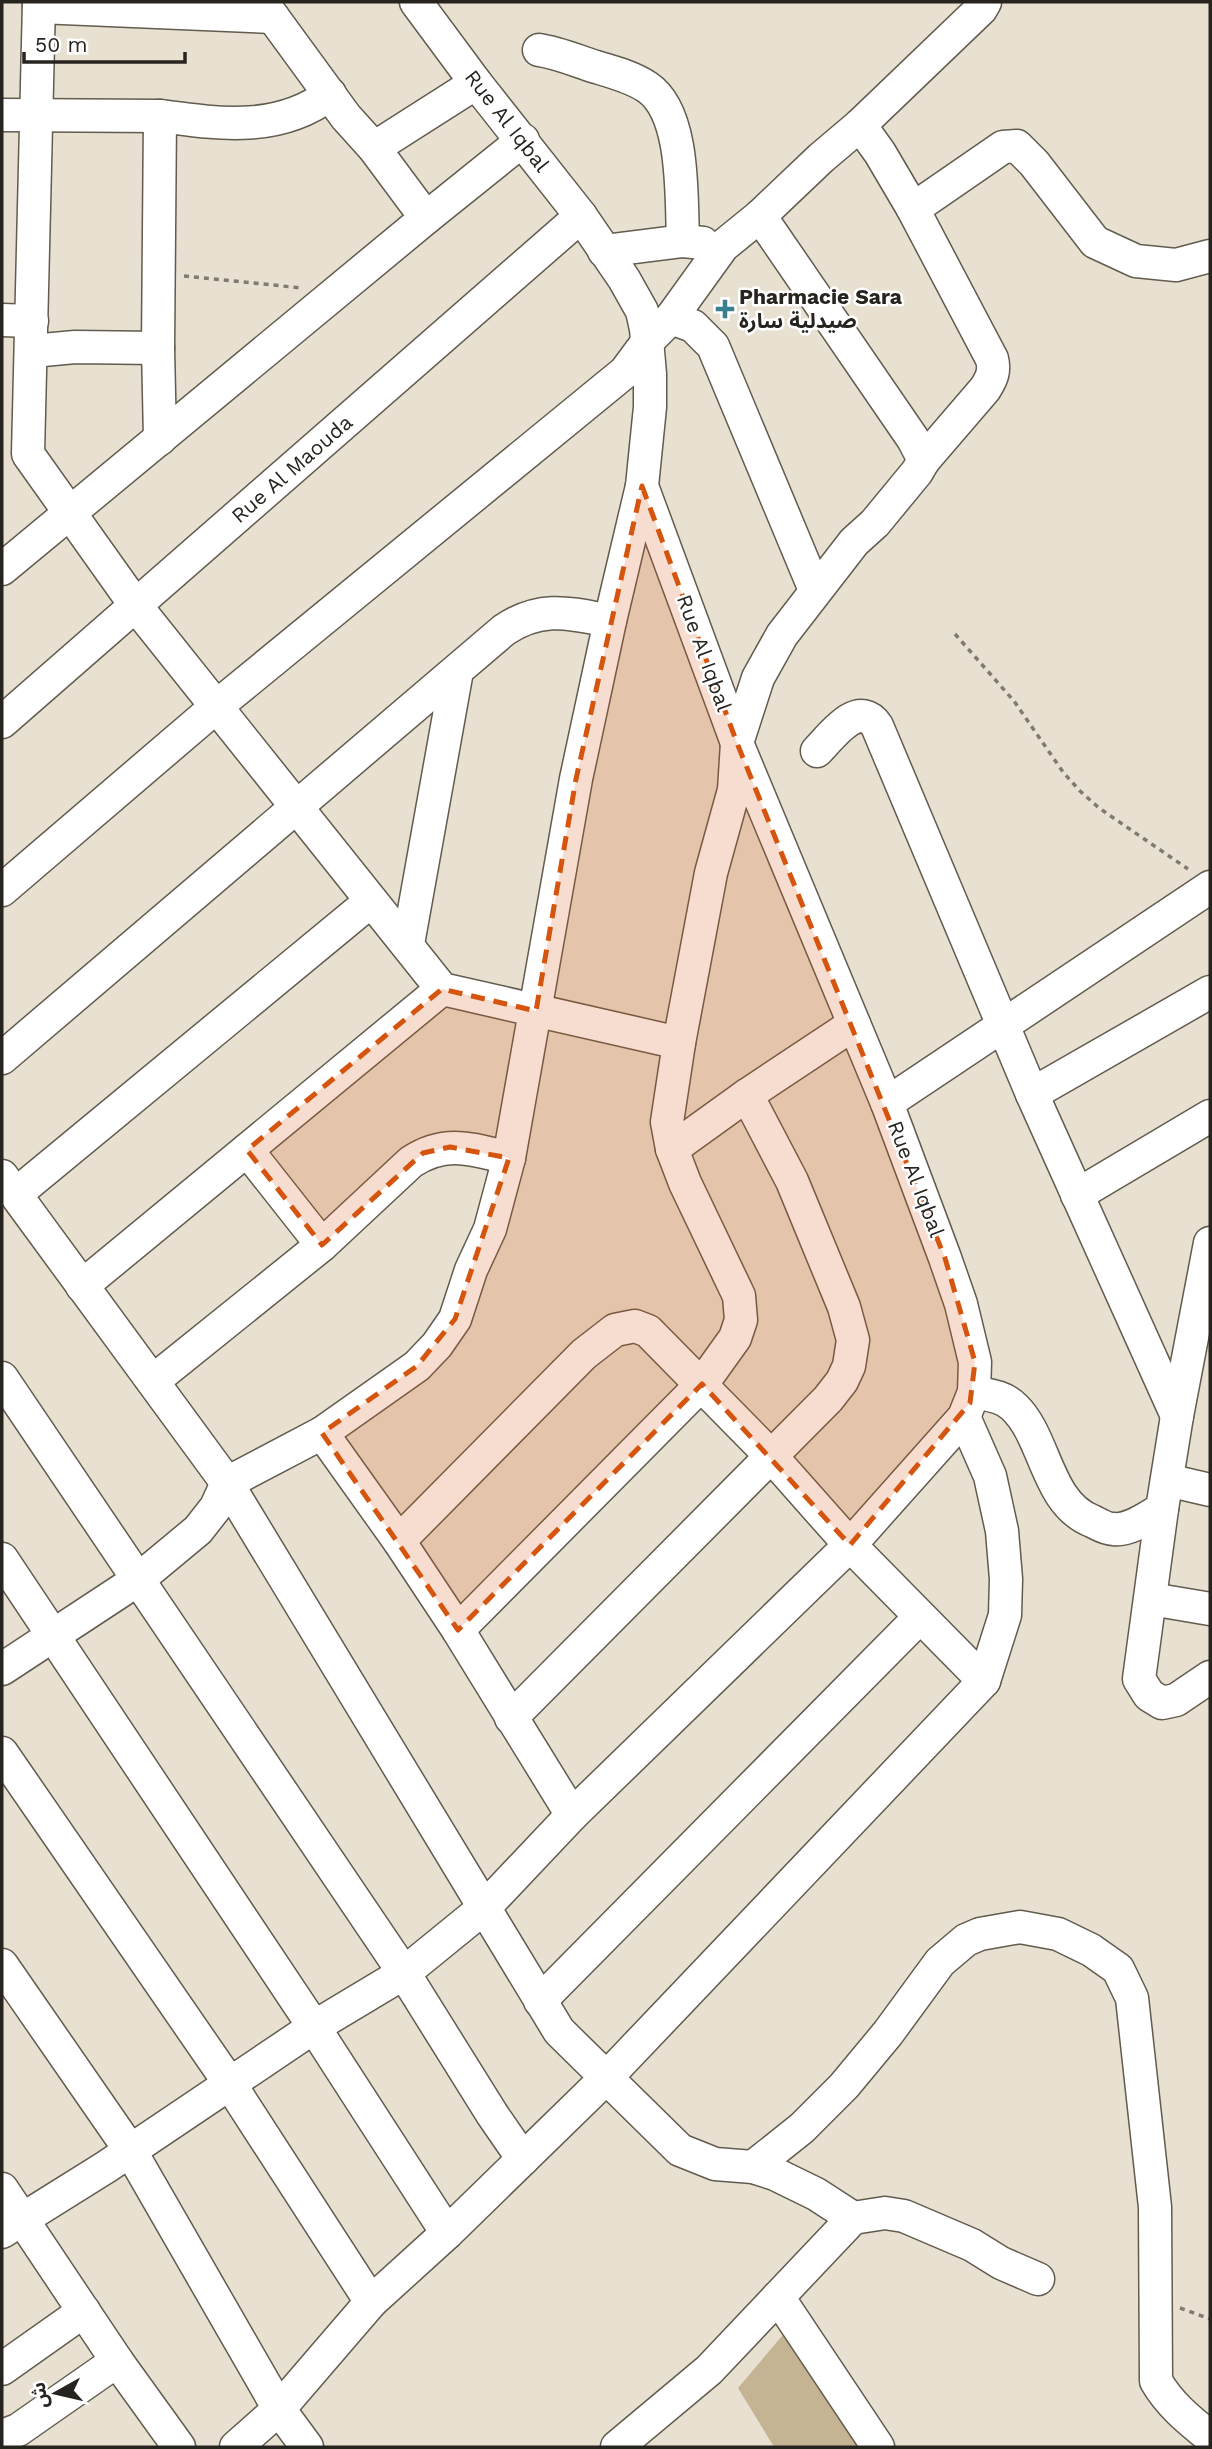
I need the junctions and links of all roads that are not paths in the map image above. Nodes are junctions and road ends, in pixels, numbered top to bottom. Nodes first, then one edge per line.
1 (416, 2) edge
2 (985, 2) edge
3 (39, 5) edge
4 (268, 9) edge
5 (539, 50) dead end
6 (475, 83) junction
7 (330, 94) junction
8 (34, 114) junction
9 (2, 115) edge
10 (160, 116) junction
11 (860, 125) junction
12 (523, 141) junction
13 (374, 148) junction
14 (913, 209) junction
15 (581, 216) junction
16 (760, 216) junction
17 (426, 218) junction
18 (682, 241) junction
19 (723, 246) junction
20 (604, 251) junction
21 (1210, 256) edge
22 (671, 318) junction
23 (22, 331) edge
24 (648, 341) junction
25 (158, 348) junction
26 (160, 439) junction
27 (15, 454) edge
28 (924, 460) junction
29 (642, 486) junction
30 (69, 513) junction
31 (2, 569) edge
32 (815, 590) junction
33 (136, 606) junction
34 (610, 621) junction
35 (457, 671) junction
36 (217, 706) junction
37 (2, 722) edge
38 (737, 743) junction
39 (817, 751) dead end
40 (297, 807) junction
41 (1200, 879) edge
42 (2, 890) edge
43 (371, 901) junction
44 (408, 944) junction
45 (442, 989) junction
46 (1210, 992) edge
47 (536, 1011) junction
48 (854, 1024) junction
49 (1003, 1027) junction
50 (679, 1043) junction
51 (2, 1058) edge
52 (1032, 1094) junction
53 (747, 1095) junction
54 (887, 1103) junction
55 (1210, 1116) edge
56 (672, 1149) junction
57 (247, 1150) junction
58 (509, 1158) junction
59 (9, 1185) edge
60 (1077, 1195) junction
61 (1210, 1243) edge
62 (321, 1245) junction
63 (82, 1286) junction
64 (1199, 1368) edge
65 (2, 1378) edge
66 (153, 1381) junction
67 (702, 1384) junction
68 (969, 1405) junction
69 (1177, 1416) junction
70 (322, 1433) junction
71 (772, 1457) junction
72 (227, 1483) junction
73 (1210, 1490) edge
74 (1164, 1494) junction
75 (399, 1541) junction
76 (850, 1545) junction
77 (2, 1559) edge
78 (139, 1578) junction
79 (1151, 1598) junction
80 (1210, 1609) edge
81 (920, 1617) junction
82 (458, 1630) junction
83 (52, 1634) junction
84 (2, 1669) edge
85 (1210, 1677) edge
86 (984, 1681) junction
87 (512, 1718) junction
88 (2, 1753) edge
89 (572, 1815) junction
90 (485, 1907) junction
91 (2, 1965) edge
92 (404, 1973) junction
93 (540, 2001) junction
94 (314, 2027) junction
95 (607, 2077) junction
96 (230, 2084) junction
97 (130, 2150) junction
98 (523, 2159) junction
99 (752, 2167) junction
100 (2, 2189) edge
101 (853, 2218) junction
102 (12, 2225) edge
103 (447, 2233) junction
104 (1038, 2279) dead end
105 (778, 2297) junction
106 (371, 2302) junction
107 (85, 2311) junction
108 (117, 2361) junction
109 (2, 2369) edge
110 (279, 2409) junction
111 (2, 2436) edge
112 (1210, 2437) edge
113 (179, 2447) edge
114 (236, 2447) edge
115 (307, 2447) edge
116 (617, 2447) edge
117 (878, 2447) edge

1 - 6 street, Rue Al Iqbal
2 - 11 street
3 - 4 street
3 - 8 street
4 - 7 street
5 - 18 street
6 - 12 street, Rue Al Iqbal
6 - 13 street
7 - 10 street
7 - 13 street
8 - 9 street
8 - 10 street
8 - 23 street
10 - 25 street
11 - 14 street
11 - 16 street
12 - 15 street, Rue Al Iqbal
12 - 17 street
13 - 17 street
14 - 21 street
14 - 28 street
15 - 20 street, Rue Al Iqbal
15 - 33 street, Rue Al Maouda
16 - 19 street
16 - 28 street
17 - 26 street
18 - 19 street
18 - 20 street
19 - 22 street
20 - 24 street, Rue Al Iqbal
22 - 24 street
22 - 32 street
23 - 25 street
23 - 27 street
24 - 29 street, Rue Al Iqbal
24 - 36 street
25 - 26 street
26 - 30 street
27 - 30 street
28 - 32 street
29 - 34 street
29 - 38 street, Rue Al Iqbal
30 - 31 street
30 - 33 street
32 - 38 street
33 - 36 street
33 - 37 street, Rue Al Maouda
34 - 35 street
34 - 47 street
35 - 40 street
35 - 44 street
36 - 40 street
36 - 42 street
38 - 48 street, Rue Al Iqbal
38 - 50 street
39 - 49 street
40 - 43 street
40 - 51 street
41 - 49 street
43 - 44 street
43 - 59 street
44 - 45 street
45 - 47 street
45 - 57 street
46 - 52 street
47 - 50 street
47 - 58 street
48 - 53 street
48 - 54 street, Rue Al Iqbal
49 - 52 street
49 - 54 street
50 - 56 street
52 - 60 street
53 - 56 street
53 - 71 street
54 - 68 street, Rue Al Iqbal
55 - 60 street
56 - 67 street
57 - 62 street
57 - 63 street
58 - 62 street
58 - 70 street
59 - 63 street
60 - 69 street
61 - 64 street
62 - 66 street
63 - 66 street
64 - 69 street
65 - 78 street
66 - 72 street
67 - 71 street
67 - 75 street
67 - 82 street
68 - 74 street
68 - 76 street
68 - 86 street
69 - 74 street
70 - 72 street
70 - 75 street
71 - 76 street
71 - 87 street
72 - 78 street
72 - 90 street
73 - 74 street
74 - 79 street
75 - 82 street
76 - 81 street
76 - 89 street
77 - 83 street
78 - 83 street
78 - 92 street
79 - 80 street
79 - 85 street
81 - 86 street
81 - 93 street
82 - 87 street
83 - 84 street
83 - 94 street
86 - 95 street
87 - 89 street
88 - 96 street
89 - 90 street
90 - 92 street
90 - 93 street
91 - 97 street
92 - 94 street
92 - 98 street
93 - 95 street
94 - 96 street
94 - 103 street
95 - 98 street
95 - 99 street
96 - 97 street
96 - 106 street
97 - 102 street
97 - 110 street
98 - 103 street
99 - 101 street
99 - 112 street
100 - 102 street
101 - 104 street
101 - 105 street
102 - 107 street
103 - 106 street
105 - 116 street
105 - 117 street
106 - 110 street
107 - 108 street
107 - 109 street
108 - 111 street
108 - 113 street
110 - 114 street
110 - 115 street

